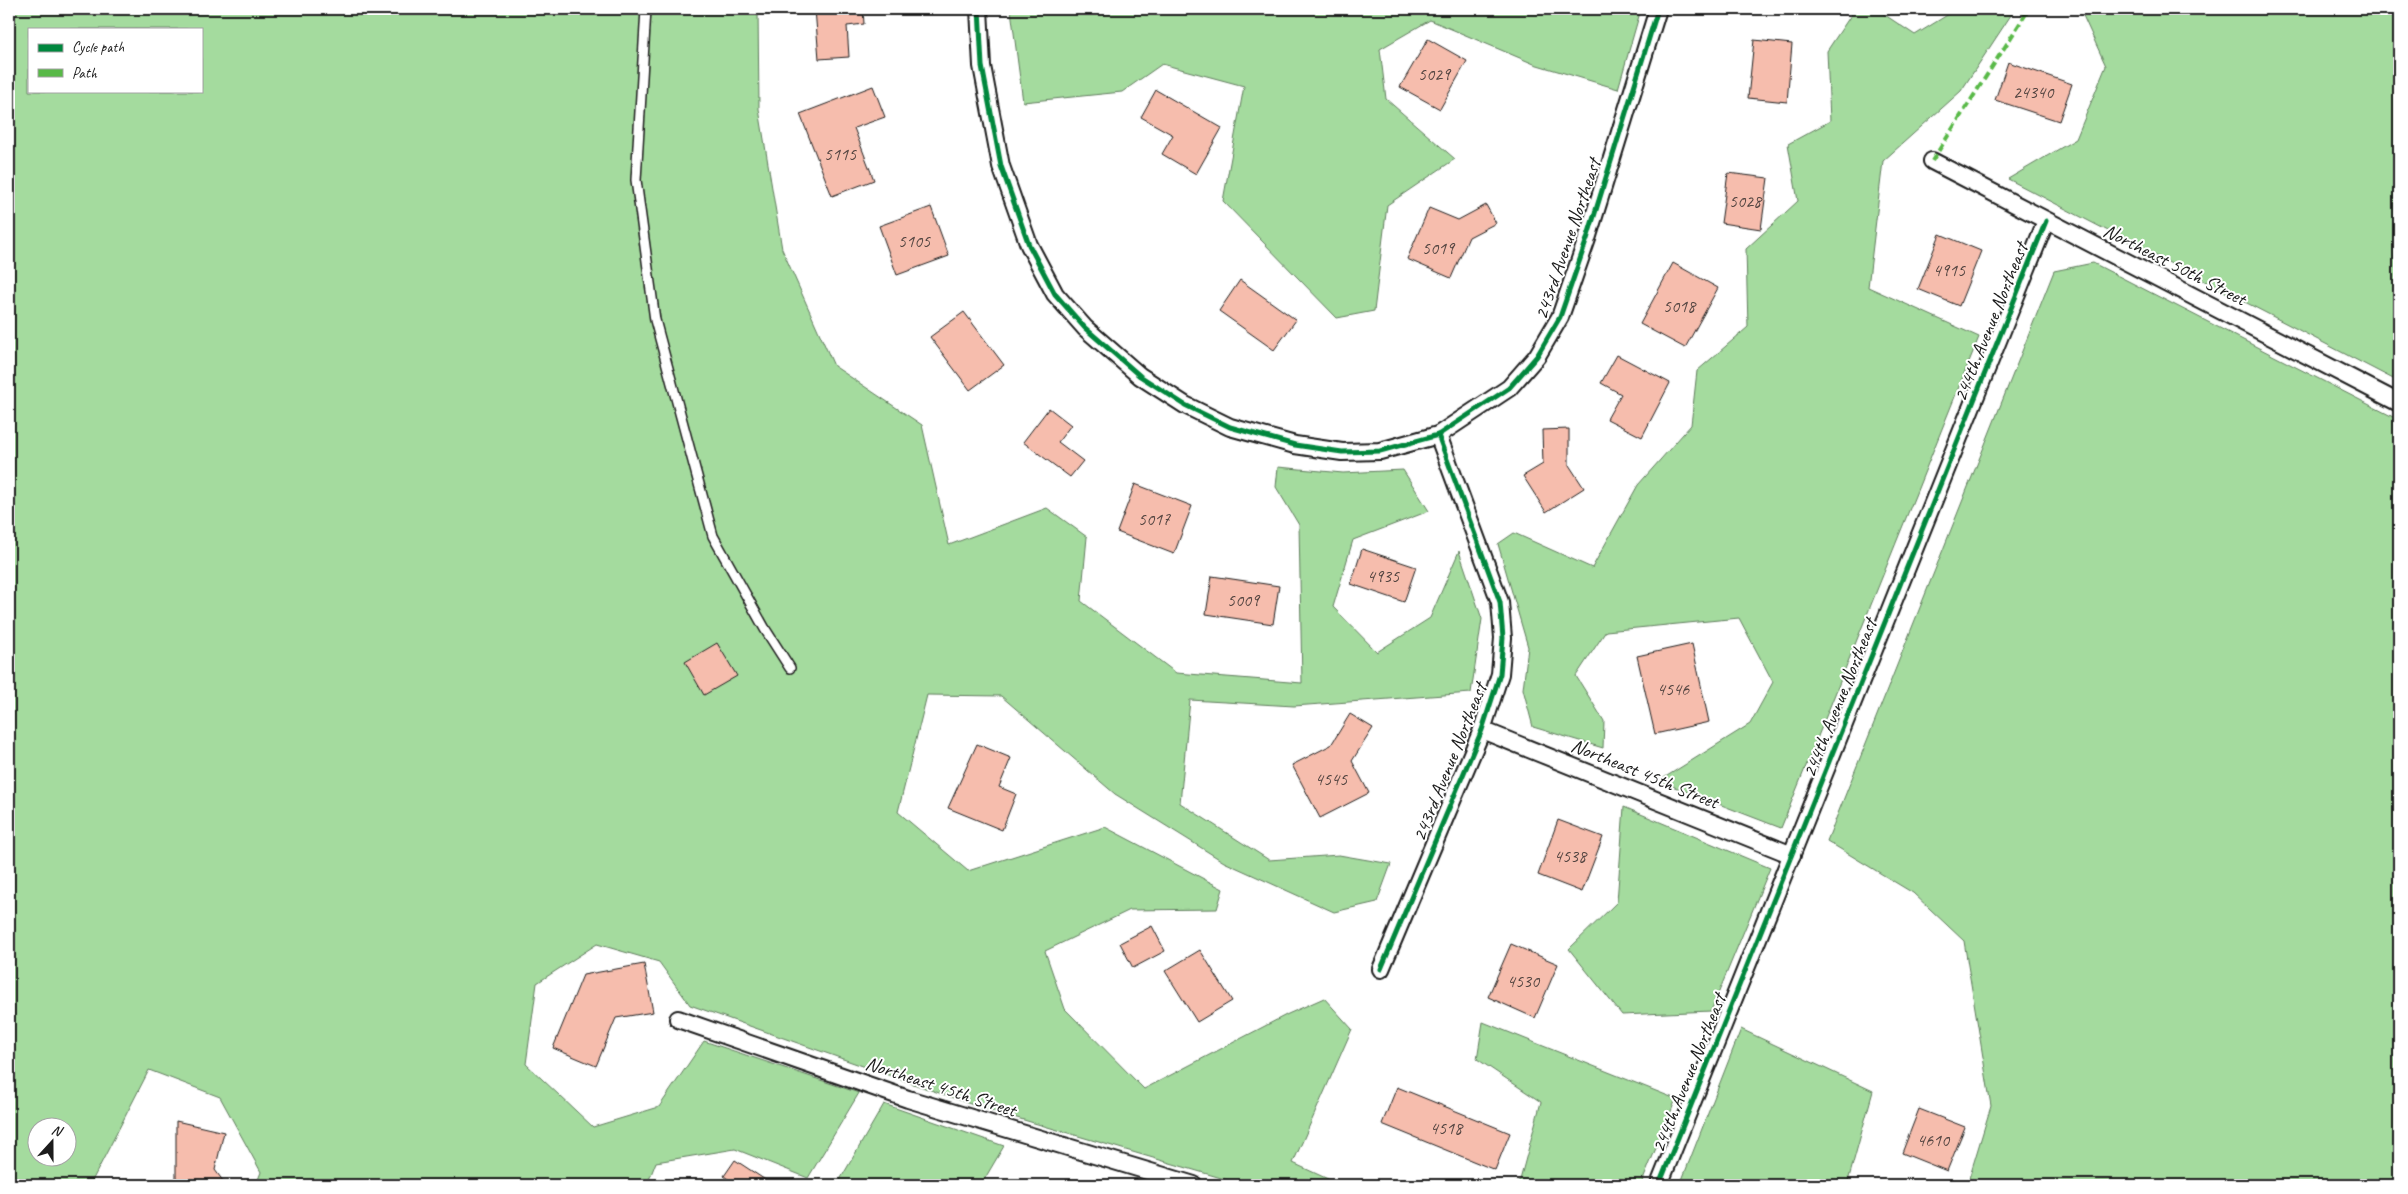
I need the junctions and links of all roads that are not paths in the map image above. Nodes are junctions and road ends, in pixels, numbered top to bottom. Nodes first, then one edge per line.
1 (646, 9) edge
2 (979, 9) edge
3 (1658, 9) edge
4 (1932, 161) dead end
5 (2046, 221) junction
6 (2399, 403) edge
7 (1438, 435) junction
8 (790, 668) dead end
9 (1482, 730) junction
10 (1792, 855) junction
11 (1380, 969) dead end
12 (678, 1019) dead end
13 (1194, 1185) edge
14 (1659, 1185) edge

1 - 8 lane
2 - 7 street
3 - 7 street, 243rd Avenue Northeast
4 - 5 street, Northeast 50th Street
5 - 6 street, Northeast 50th Street
5 - 10 street, 244th Avenue Northeast
7 - 9 street, 243rd Avenue Northeast
9 - 10 street, Northeast 45th Street
9 - 11 street, 243rd Avenue Northeast
10 - 14 street, 244th Avenue Northeast
12 - 13 street, Northeast 45th Street

